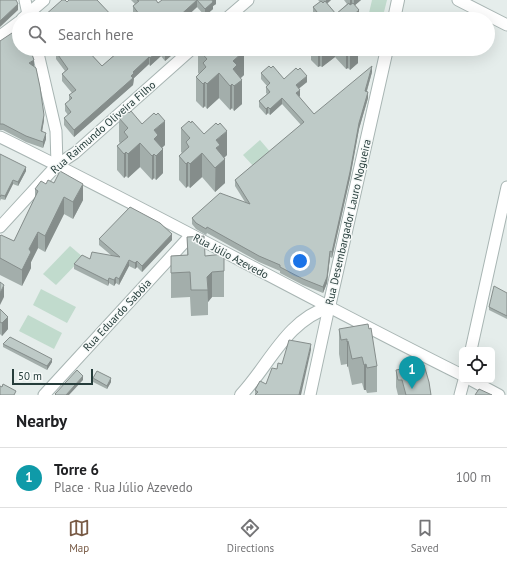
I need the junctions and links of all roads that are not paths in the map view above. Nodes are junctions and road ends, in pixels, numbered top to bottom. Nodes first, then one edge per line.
1 (25, 0) edge
2 (44, 0) edge
3 (248, 0) edge
4 (398, 0) edge
5 (458, 0) edge
6 (26, 12) edge
7 (32, 12) edge
8 (234, 12) edge
9 (395, 12) edge
10 (482, 12) edge
11 (495, 18) edge
12 (507, 24) edge
13 (12, 27) edge
14 (0, 36) edge
15 (39, 56) edge
16 (184, 56) edge
17 (385, 56) edge
18 (0, 137) edge
19 (57, 165) junction
20 (507, 187) edge
21 (0, 227) edge
22 (191, 235) junction
23 (329, 307) junction
24 (472, 347) edge
25 (459, 374) edge
26 (463, 383) edge
27 (476, 383) edge
28 (44, 395) edge
29 (241, 395) edge
30 (310, 395) edge
31 (460, 395) edge
32 (499, 395) edge

1 - 6 street
2 - 7 street
3 - 8 street
4 - 9 street
5 - 10 street
11 - 12 street
13 - 14 street
15 - 19 street
16 - 19 street, Rua Raimundo Oliveira Filho
17 - 23 street, Rua Desembargador Lauro Nogueira
18 - 19 street, Rua Júlio Azevedo
19 - 21 street, Rua Raimundo Oliveira Filho
19 - 22 street, Rua Júlio Azevedo
20 - 24 street
22 - 23 street, Rua Júlio Azevedo
22 - 28 street, Rua Eduardo Sabóia
23 - 25 street, Rua Júlio Azevedo
23 - 29 street
23 - 30 street, Rua Desembargador Lauro Nogueira
26 - 31 street
27 - 32 street

